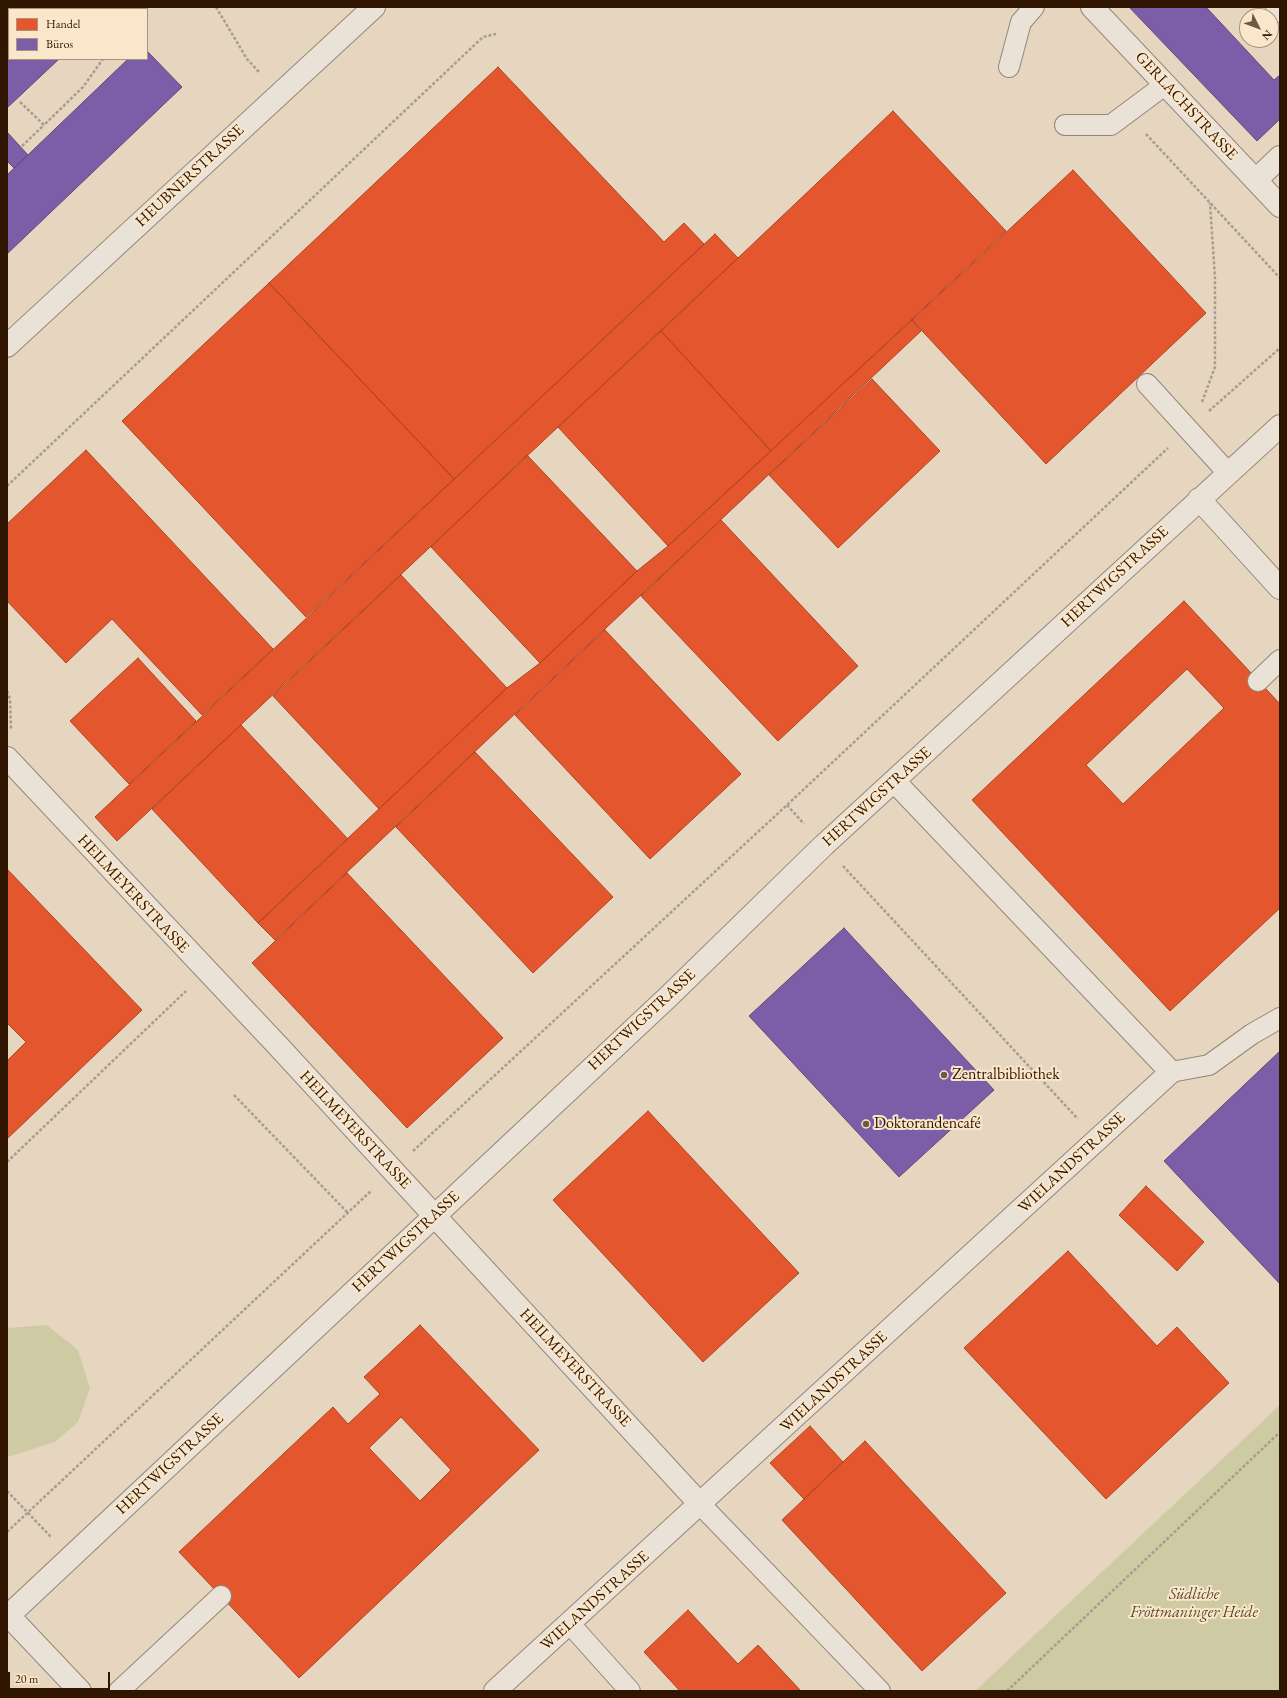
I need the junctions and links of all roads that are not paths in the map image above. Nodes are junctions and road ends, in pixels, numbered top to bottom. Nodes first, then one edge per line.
1 (374, 7) edge
2 (1034, 7) edge
3 (1092, 7) edge
4 (1276, 7) edge
5 (1280, 12) edge
6 (1009, 68) dead end
7 (1166, 84) junction
8 (1064, 125) dead end
9 (1280, 157) edge
10 (1256, 180) junction
11 (1280, 206) edge
12 (7, 346) edge
13 (1147, 384) dead end
14 (1280, 426) edge
15 (1228, 473) junction
16 (1199, 499) junction
17 (1280, 588) edge
18 (1280, 660) edge
19 (1258, 681) dead end
20 (7, 758) edge
21 (895, 782) junction
22 (1280, 1018) edge
23 (1171, 1072) junction
24 (434, 1216) junction
25 (700, 1504) junction
26 (221, 1596) dead end
27 (8, 1616) edge
28 (570, 1624) junction
29 (80, 1691) edge
30 (119, 1691) edge
31 (495, 1691) edge
32 (630, 1691) edge
33 (880, 1691) edge

1 - 12 street, HEUBNERSTRASSE
2 - 6 lane
3 - 7 street, GERLACHSTRASSE
4 - 5 lane
7 - 8 lane
7 - 10 street, GERLACHSTRASSE
9 - 10 street
10 - 11 street, GERLACHSTRASSE
13 - 15 lane
14 - 15 street, HERTWIGSTRASSE
15 - 16 street, HERTWIGSTRASSE
16 - 17 street
16 - 21 street, HERTWIGSTRASSE
18 - 19 lane
20 - 24 street, HEILMEYERSTRASSE
21 - 23 street
21 - 24 street, HERTWIGSTRASSE
22 - 23 lane
23 - 25 street, WIELANDSTRASSE
24 - 25 street, HEILMEYERSTRASSE
24 - 27 street, HERTWIGSTRASSE
25 - 28 street, WIELANDSTRASSE
25 - 33 lane
26 - 30 lane
27 - 29 street
28 - 31 street, WIELANDSTRASSE
28 - 32 lane

